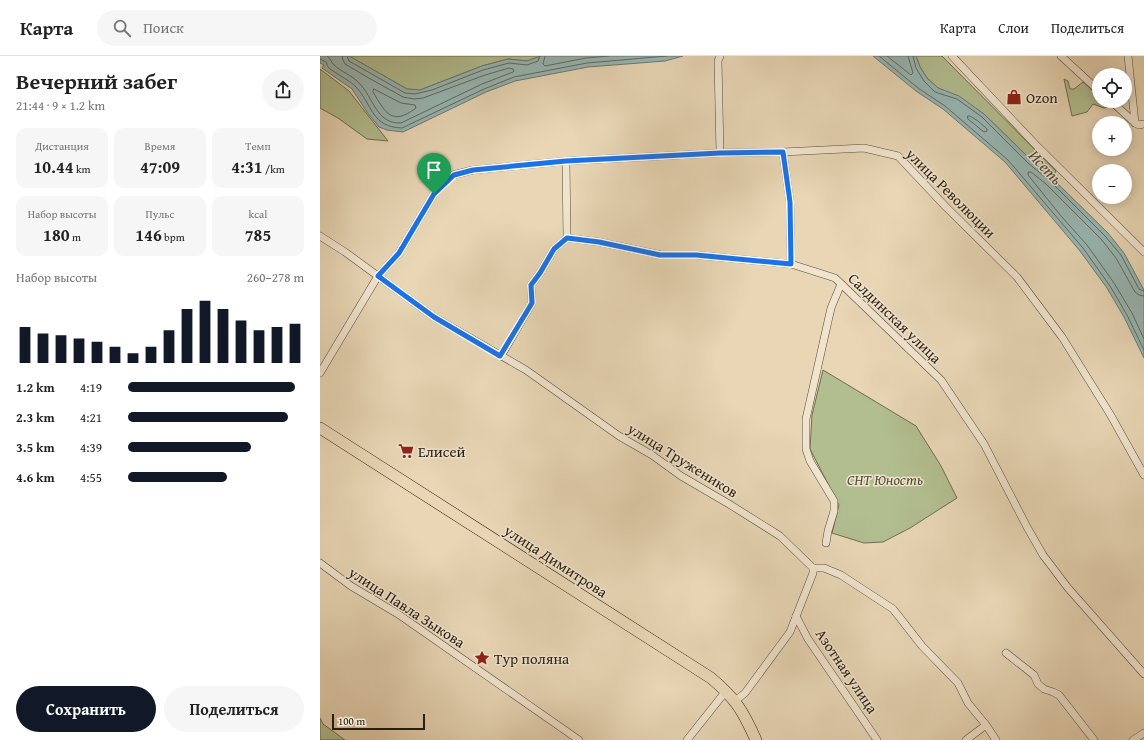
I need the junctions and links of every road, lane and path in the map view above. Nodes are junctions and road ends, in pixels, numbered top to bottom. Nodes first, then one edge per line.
1 (952, 56) edge
2 (1061, 56) edge
3 (1128, 56) edge
4 (719, 58) edge
5 (1092, 85) edge
6 (1119, 108) edge
7 (1135, 123) junction
8 (1144, 124) edge
9 (783, 152) junction
10 (720, 153) junction
11 (566, 161) junction
12 (320, 236) edge
13 (567, 238) junction
14 (1144, 252) edge
15 (791, 264) junction
16 (378, 276) junction
17 (841, 284) junction
18 (500, 356) junction
19 (320, 373) edge
20 (320, 428) edge
21 (1144, 475) edge
22 (826, 543) dead end
23 (320, 563) edge
24 (813, 568) junction
25 (796, 616) junction
26 (1006, 653) dead end
27 (1144, 674) edge
28 (726, 691) junction
29 (735, 701) junction
30 (986, 725) junction
31 (1144, 733) edge
32 (579, 740) edge
33 (687, 740) edge
34 (756, 740) edge
35 (877, 740) edge
36 (966, 740) edge
37 (996, 740) edge
38 (1094, 740) edge
39 (1133, 740) edge

1 - 14 street
2 - 5 street
3 - 7 street
4 - 10 street
6 - 7 street
7 - 8 street
9 - 10 street, улица Революции
9 - 15 street
9 - 21 street, улица Революции
10 - 11 street, улица Революции
11 - 13 street
11 - 16 street, улица Революции
12 - 16 street, улица Тружеников
13 - 15 street, Салдинская улица
13 - 18 street
15 - 17 street, Салдинская улица
16 - 18 street, улица Тружеников
16 - 19 street, улица Революции
17 - 22 street
17 - 27 street, Салдинская улица
18 - 24 street, улица Тружеников
20 - 28 main road, улица Димитрова
23 - 32 street, улица Павла Зыкова
24 - 25 street
24 - 30 street
25 - 29 street
25 - 35 street, Азотная улица
26 - 38 street
28 - 29 main road, улица Димитрова
28 - 33 street
29 - 34 main road, улица Димитрова
30 - 36 street
30 - 37 street
31 - 39 street

